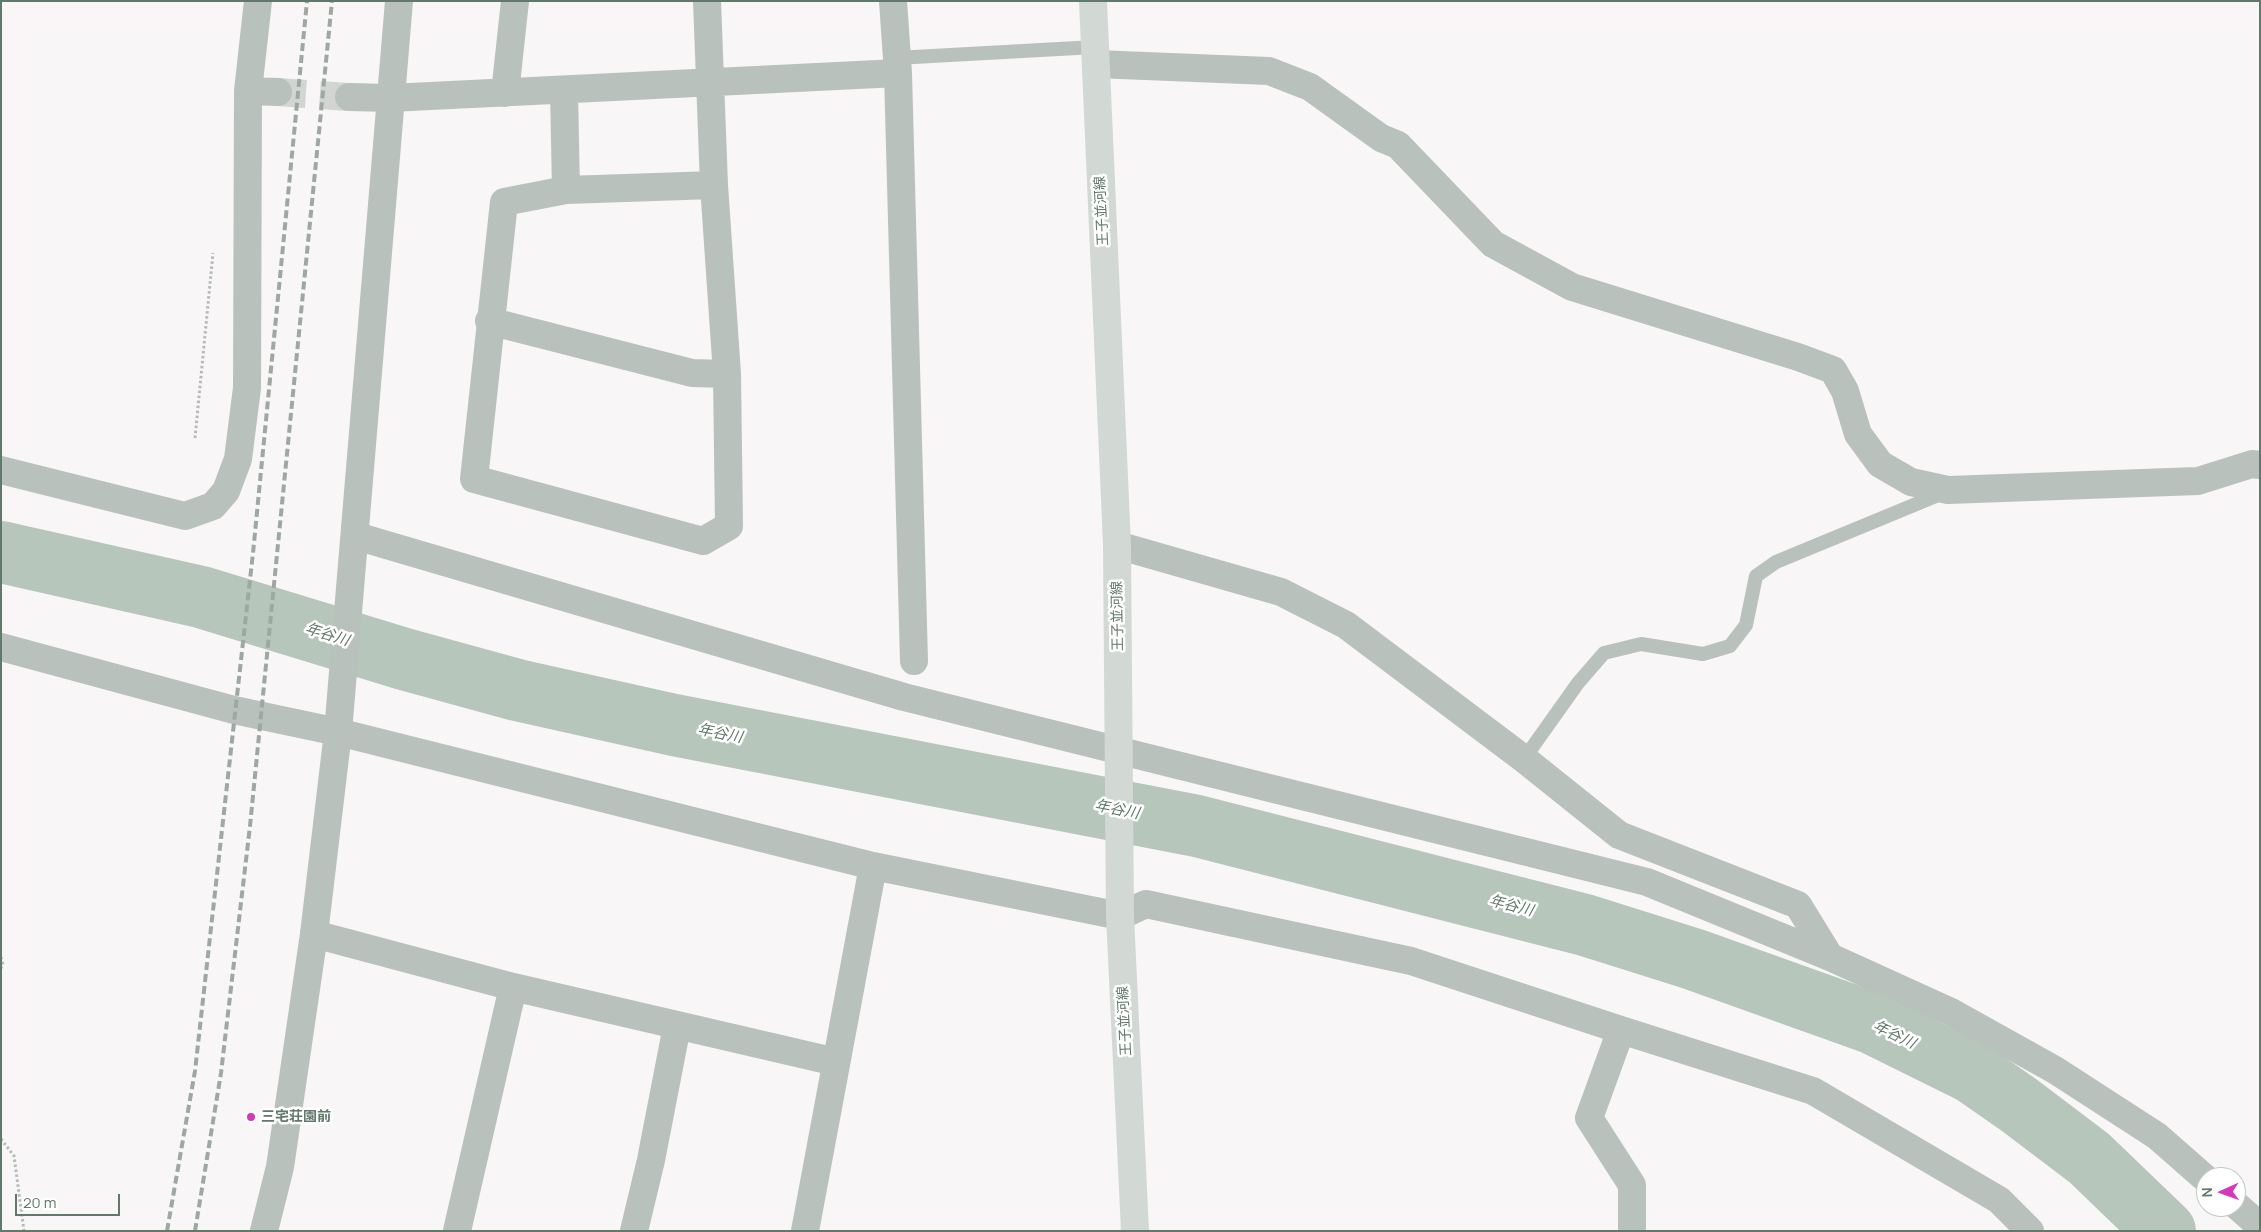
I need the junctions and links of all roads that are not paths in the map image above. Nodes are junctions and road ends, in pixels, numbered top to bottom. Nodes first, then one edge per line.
1 (258, 1) edge
2 (399, 1) edge
3 (515, 1) edge
4 (707, 1) edge
5 (893, 1) edge
6 (1093, 1) edge
7 (1095, 56) junction
8 (897, 65) junction
9 (710, 82) junction
10 (564, 90) junction
11 (248, 91) junction
12 (278, 92) tunnel mouth
13 (505, 93) junction
14 (349, 97) tunnel mouth
15 (390, 98) junction
16 (714, 185) junction
17 (566, 190) junction
18 (489, 321) junction
19 (727, 374) junction
20 (2260, 465) edge
21 (1, 470) edge
22 (1948, 490) junction
23 (356, 536) junction
24 (1117, 545) junction
25 (1, 647) edge
26 (914, 661) dead end
27 (338, 732) junction
28 (1524, 759) junction
29 (1119, 760) junction
30 (873, 866) junction
31 (1120, 916) junction
32 (314, 934) junction
33 (1830, 957) junction
34 (513, 987) junction
35 (677, 1026) junction
36 (1620, 1030) junction
37 (836, 1062) junction
38 (2196, 1170) edge
39 (2246, 1214) edge
40 (2260, 1226) edge
41 (264, 1231) edge
42 (458, 1231) edge
43 (634, 1231) edge
44 (805, 1231) edge
45 (1135, 1231) edge
46 (1632, 1231) edge
47 (2030, 1231) edge

1 - 11 street
2 - 15 street
3 - 13 street
4 - 9 street
5 - 8 street
6 - 7 main road, 王子並河線
7 - 8 lane
7 - 22 street
7 - 24 main road, 王子並河線
8 - 9 street
8 - 26 street
9 - 10 street
9 - 16 street
10 - 13 street
10 - 17 street
11 - 12 street
11 - 21 street
13 - 15 street
14 - 15 street
15 - 23 street
16 - 17 street
16 - 19 street
17 - 18 street
18 - 19 street
18 - 19 street
20 - 22 street
22 - 28 lane
23 - 27 street
23 - 29 street
24 - 28 street
24 - 29 main road, 王子並河線
25 - 27 street
27 - 30 street
27 - 32 street
28 - 33 street
29 - 31 main road, 王子並河線
29 - 33 street
30 - 31 street
30 - 37 street
31 - 36 street
31 - 45 main road, 王子並河線
32 - 34 street
32 - 41 street
33 - 38 street
34 - 35 street
34 - 42 street
35 - 37 street
35 - 43 street
36 - 46 street
36 - 47 street
37 - 44 street
39 - 40 street

